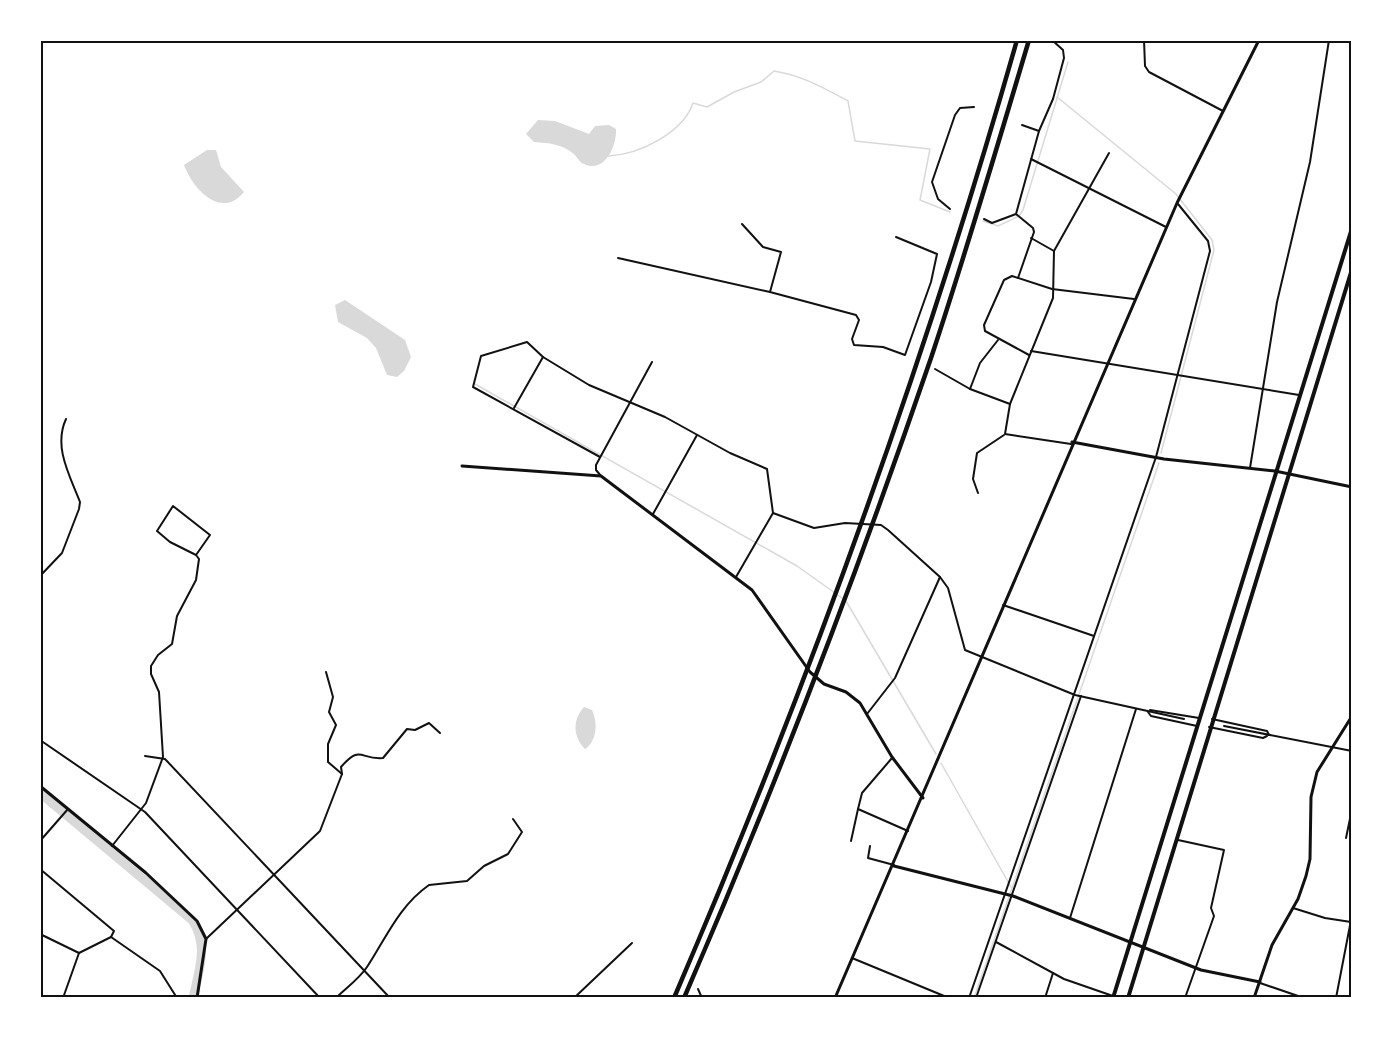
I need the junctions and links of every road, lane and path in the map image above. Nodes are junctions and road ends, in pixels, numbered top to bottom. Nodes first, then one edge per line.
1 (1017, 40) edge
2 (1029, 40) edge
3 (1052, 40) edge
4 (1144, 40) edge
5 (1259, 40) edge
6 (1329, 40) edge
7 (974, 106) dead end
8 (1223, 111) junction
9 (1022, 125) dead end
10 (1039, 131) junction
11 (1109, 153) dead end
12 (1031, 159) junction
13 (1088, 189) junction
14 (1178, 199) junction
15 (950, 209) dead end
16 (1016, 214) junction
17 (984, 219) dead end
18 (742, 224) dead end
19 (1166, 227) junction
20 (1352, 228) edge
21 (896, 237) dead end
22 (1031, 238) junction
23 (1054, 251) junction
24 (618, 258) dead end
25 (1352, 269) edge
26 (1018, 278) junction
27 (1052, 289) junction
28 (770, 292) junction
29 (1134, 299) junction
30 (999, 339) junction
31 (1030, 351) junction
32 (1029, 355) junction
33 (543, 357) junction
34 (652, 362) dead end
35 (1106, 362) junction
36 (935, 369) dead end
37 (1181, 374) junction
38 (1263, 388) junction
39 (970, 389) junction
40 (1299, 395) junction
41 (632, 401) junction
42 (1010, 404) junction
43 (515, 406) junction
44 (66, 419) dead end
45 (1005, 434) junction
46 (697, 435) junction
47 (1072, 443) junction
48 (602, 455) junction
49 (1156, 457) junction
50 (462, 466) dead end
51 (1250, 468) junction
52 (1275, 471) junction
53 (1287, 473) junction
54 (601, 476) junction
55 (1352, 487) edge
56 (978, 494) dead end
57 (773, 513) junction
58 (653, 514) junction
59 (196, 555) junction
60 (40, 576) edge
61 (736, 577) junction
62 (940, 577) junction
63 (1004, 605) junction
64 (1095, 636) junction
65 (982, 657) junction
66 (326, 672) dead end
67 (1078, 695) junction
68 (1136, 708) junction
69 (1147, 711) junction
70 (867, 714) junction
71 (1352, 716) edge
72 (1199, 718) junction
73 (1184, 719) dead end
74 (1212, 719) junction
75 (1197, 726) junction
76 (1224, 726) dead end
77 (1209, 727) junction
78 (440, 733) dead end
79 (1269, 735) junction
80 (40, 740) edge
81 (1332, 746) junction
82 (1352, 751) edge
83 (145, 756) dead end
84 (892, 757) junction
85 (162, 758) junction
86 (342, 774) junction
87 (40, 786) edge
88 (923, 798) junction
89 (68, 808) junction
90 (142, 809) junction
91 (858, 809) junction
92 (1352, 809) edge
93 (513, 819) dead end
94 (908, 831) junction
95 (1346, 838) dead end
96 (1175, 840) junction
97 (40, 841) edge
98 (851, 841) dead end
99 (112, 846) junction
100 (870, 846) dead end
101 (894, 866) junction
102 (40, 869) edge
103 (275, 875) junction
104 (1005, 895) junction
105 (1012, 896) junction
106 (1293, 908) junction
107 (238, 910) junction
108 (1352, 915) edge
109 (1070, 918) junction
110 (1351, 922) edge
111 (40, 933) edge
112 (111, 937) junction
113 (206, 939) junction
114 (1131, 941) junction
115 (996, 942) junction
116 (632, 943) dead end
117 (1144, 946) junction
118 (79, 953) junction
119 (852, 958) junction
120 (1196, 968) junction
121 (365, 970) junction
122 (1053, 973) junction
123 (1260, 983) junction
124 (698, 988) dead end
125 (176, 997) edge
126 (1114, 997) edge
127 (63, 998) edge
128 (197, 998) edge
129 (320, 998) edge
130 (336, 998) edge
131 (390, 998) edge
132 (574, 998) edge
133 (674, 998) edge
134 (684, 998) edge
135 (702, 998) edge
136 (835, 998) edge
137 (949, 998) edge
138 (969, 998) edge
139 (976, 998) edge
140 (1045, 998) edge
141 (1128, 998) edge
142 (1185, 998) edge
143 (1254, 998) edge
144 (1304, 998) edge
145 (1336, 998) edge

1 - 133 highway
2 - 134 highway
3 - 10 street
4 - 8 street
5 - 8 street
6 - 38 street
7 - 15 street
8 - 14 street
9 - 10 street
10 - 12 street
11 - 13 street
12 - 13 street
12 - 16 street
13 - 19 street
13 - 23 street
14 - 19 street
14 - 37 street
16 - 17 street
16 - 22 street
18 - 28 street
19 - 29 street
20 - 40 highway
21 - 28 street
22 - 23 street
22 - 26 street
23 - 27 street
24 - 28 street
25 - 53 highway
26 - 27 street
26 - 30 street
27 - 29 street
27 - 31 street
29 - 35 street
30 - 32 street
30 - 39 street
31 - 32 street
31 - 35 street
32 - 42 street
33 - 41 street
33 - 43 street
33 - 43 street
34 - 41 street
35 - 37 street
35 - 47 street
36 - 39 street
37 - 38 street
37 - 49 street
38 - 40 street
38 - 51 street
39 - 42 street
40 - 52 highway
41 - 46 street
41 - 48 street
42 - 45 street
43 - 48 street
44 - 60 street
45 - 47 street
45 - 56 street
46 - 57 street
46 - 58 street
47 - 49 street
47 - 63 street
48 - 54 street
49 - 51 street
49 - 64 street
50 - 54 street
51 - 52 street
52 - 53 street
52 - 72 highway
53 - 55 street
53 - 74 highway
54 - 58 street
57 - 61 street
57 - 62 street
58 - 61 street
59 - 59 street
59 - 85 street
61 - 70 street
62 - 65 street
62 - 70 street
63 - 64 street
63 - 65 street
64 - 67 street
65 - 67 street
65 - 88 street
66 - 86 street
67 - 68 street
67 - 104 street
67 - 105 street
68 - 69 street
68 - 109 street
69 - 72 street
69 - 73 street
69 - 75 street
70 - 84 street
71 - 81 street
72 - 75 highway
74 - 77 highway
74 - 79 street
75 - 114 highway
76 - 79 street
77 - 79 street
77 - 96 highway
78 - 86 street
79 - 81 street
80 - 90 street
81 - 82 street
81 - 106 street
83 - 85 street
84 - 88 street
84 - 91 street
85 - 90 street
85 - 103 street
86 - 103 street
87 - 89 street
88 - 94 street
89 - 97 street
89 - 99 street
90 - 99 street
90 - 107 street
91 - 94 street
91 - 98 street
92 - 95 street
93 - 121 street
94 - 101 street
96 - 117 highway
96 - 120 street
99 - 113 street
100 - 101 street
101 - 104 street
101 - 119 street
102 - 112 street
103 - 107 street
103 - 121 street
104 - 105 street
104 - 138 street
105 - 109 street
105 - 115 street
106 - 110 street
106 - 123 street
107 - 113 street
107 - 129 street
108 - 110 street
109 - 114 street
110 - 145 street
111 - 118 street
112 - 118 street
112 - 125 street
113 - 128 street
114 - 117 street
114 - 126 highway
115 - 122 street
115 - 139 street
116 - 132 street
117 - 120 street
117 - 141 highway
118 - 127 street
119 - 136 street
119 - 137 street
120 - 123 street
120 - 142 street
121 - 130 street
121 - 131 street
122 - 126 street
122 - 140 street
123 - 143 street
123 - 144 street
124 - 135 street

